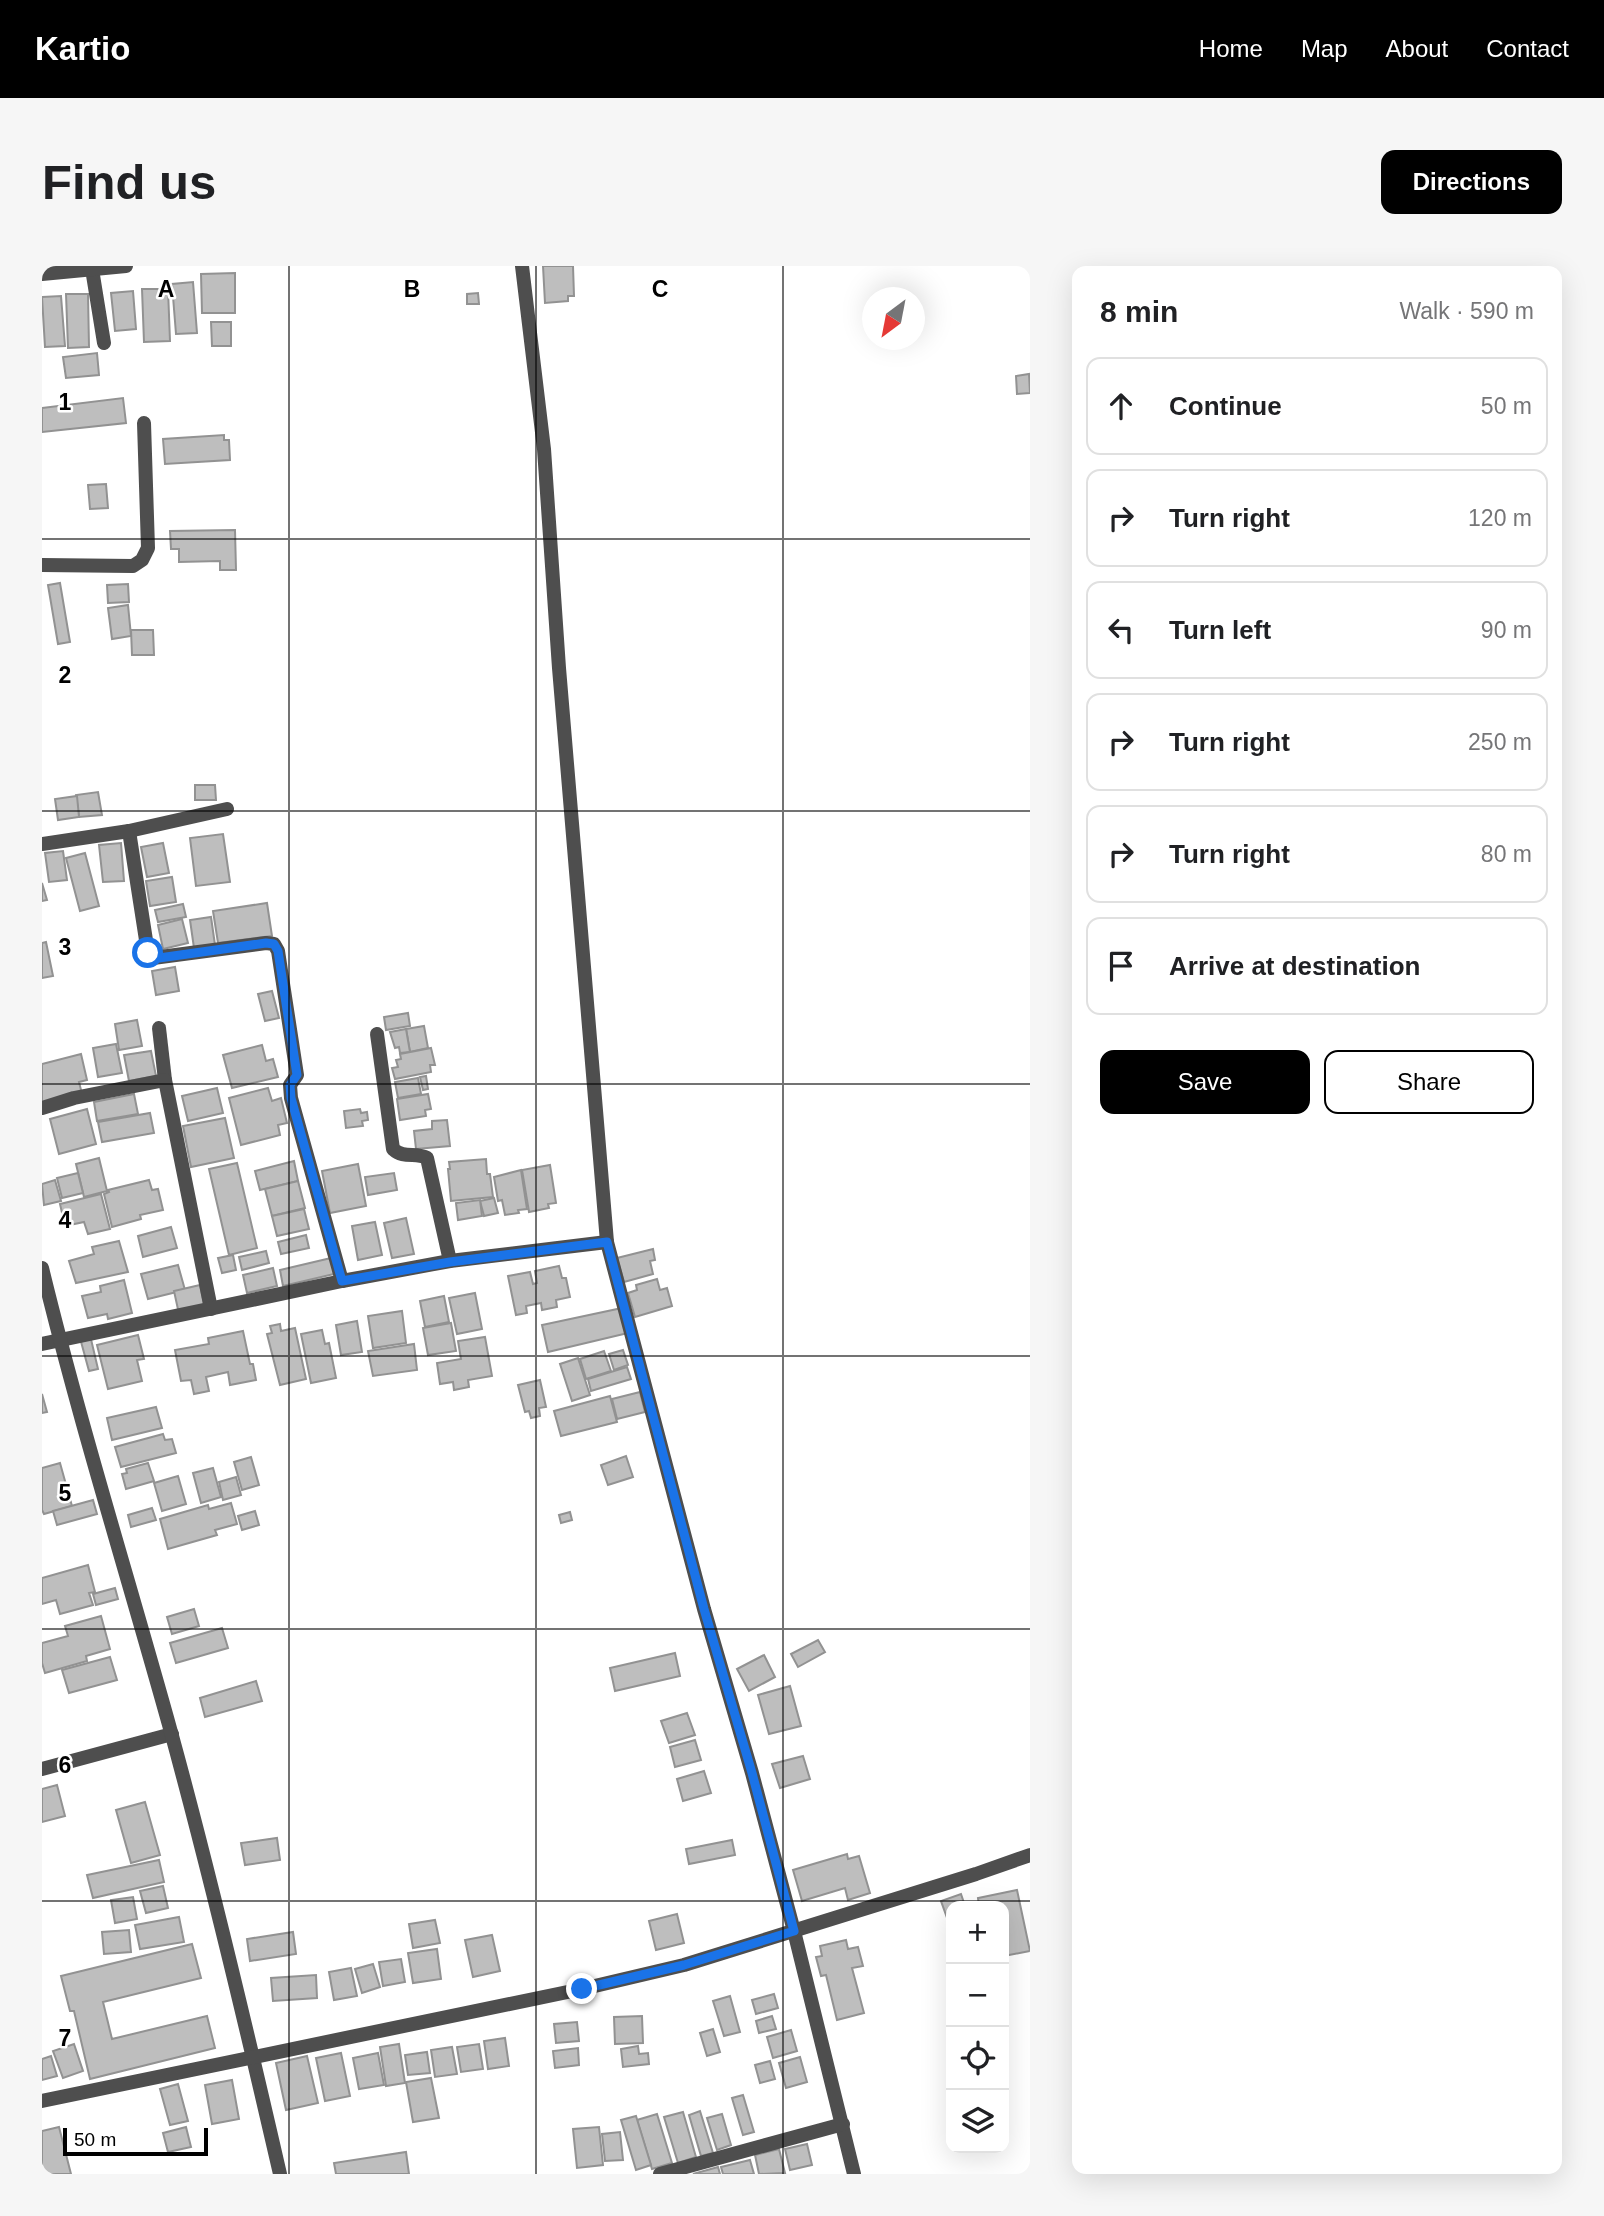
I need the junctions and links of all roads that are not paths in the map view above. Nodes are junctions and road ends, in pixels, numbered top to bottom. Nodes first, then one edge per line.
1 (126, 266) edge
2 (522, 266) edge
3 (92, 269) junction
4 (42, 274) edge
5 (104, 343) dead end
6 (144, 423) dead end
7 (42, 565) edge
8 (227, 809) dead end
9 (129, 831) junction
10 (42, 844) edge
11 (159, 1028) dead end
12 (377, 1034) dead end
13 (165, 1080) junction
14 (42, 1108) edge
15 (607, 1242) junction
16 (450, 1262) junction
17 (42, 1268) edge
18 (342, 1281) junction
19 (211, 1309) junction
20 (60, 1341) junction
21 (42, 1344) edge
22 (172, 1734) junction
23 (42, 1769) edge
24 (1030, 1855) edge
25 (794, 1931) junction
26 (253, 2056) junction
27 (42, 2101) edge
28 (843, 2124) junction
29 (280, 2174) edge
30 (660, 2174) edge
31 (854, 2174) edge

1 - 3 street
2 - 15 street
3 - 4 street
3 - 5 street
6 - 7 street
8 - 9 street
9 - 10 street
9 - 18 street
11 - 13 street
12 - 16 street
13 - 14 street
13 - 19 street
15 - 16 street
15 - 25 street
16 - 18 street
17 - 20 street
18 - 19 street
19 - 20 street
20 - 21 street
20 - 22 street
22 - 23 street
22 - 26 street
24 - 25 street
25 - 26 street
25 - 28 street
26 - 27 street
26 - 29 street
28 - 30 street
28 - 31 street

